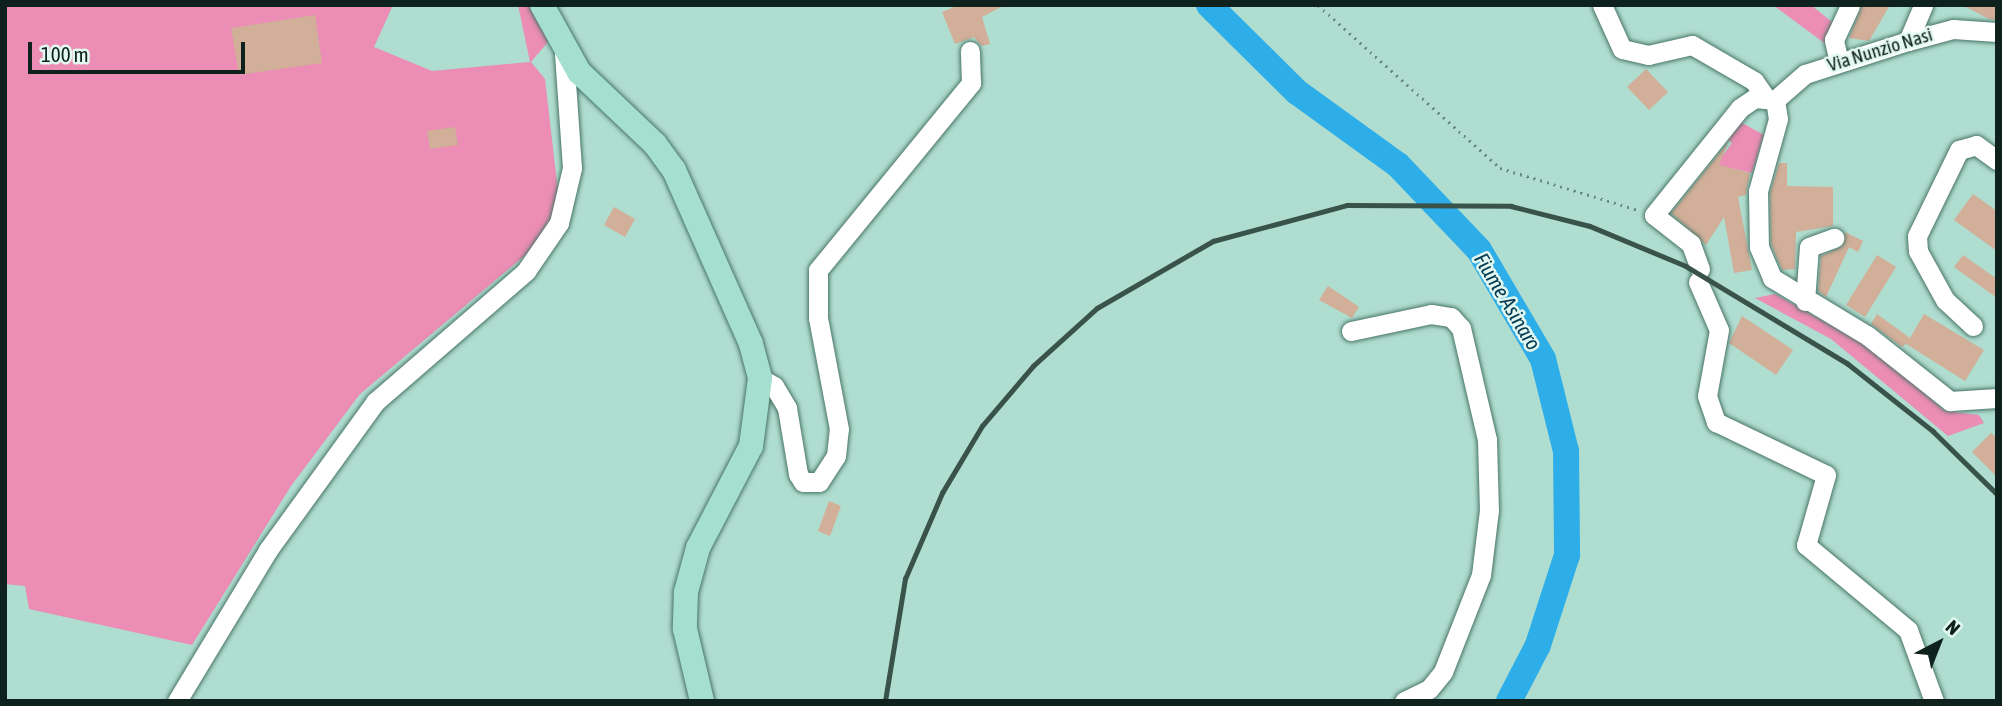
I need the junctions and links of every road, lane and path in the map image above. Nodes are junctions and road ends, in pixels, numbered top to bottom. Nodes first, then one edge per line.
1 (542, 5) edge
2 (1318, 5) edge
3 (1602, 5) edge
4 (1850, 5) edge
5 (1923, 5) edge
6 (1997, 32) edge
7 (1908, 41) junction
8 (970, 51) dead end
9 (564, 52) junction
10 (1839, 62) junction
11 (1770, 98) junction
12 (1997, 160) edge
13 (1654, 215) junction
14 (1834, 238) dead end
15 (1805, 301) junction
16 (1973, 326) dead end
17 (1351, 331) dead end
18 (760, 378) junction
19 (1997, 398) edge
20 (177, 701) edge
21 (702, 701) edge
22 (1404, 701) edge
23 (1934, 701) edge

1 - 9 main road
2 - 13 path
3 - 11 street
4 - 10 street
5 - 7 street
6 - 7 street, Via Nunzio Nasi
7 - 10 street, Via Nunzio Nasi
8 - 18 street
9 - 18 main road
9 - 20 street
10 - 11 street, Via Nunzio Nasi
11 - 13 street, Via Nunzio Nasi
11 - 15 street
12 - 16 street
13 - 23 street
14 - 15 street
15 - 19 street
17 - 22 street
18 - 21 main road

